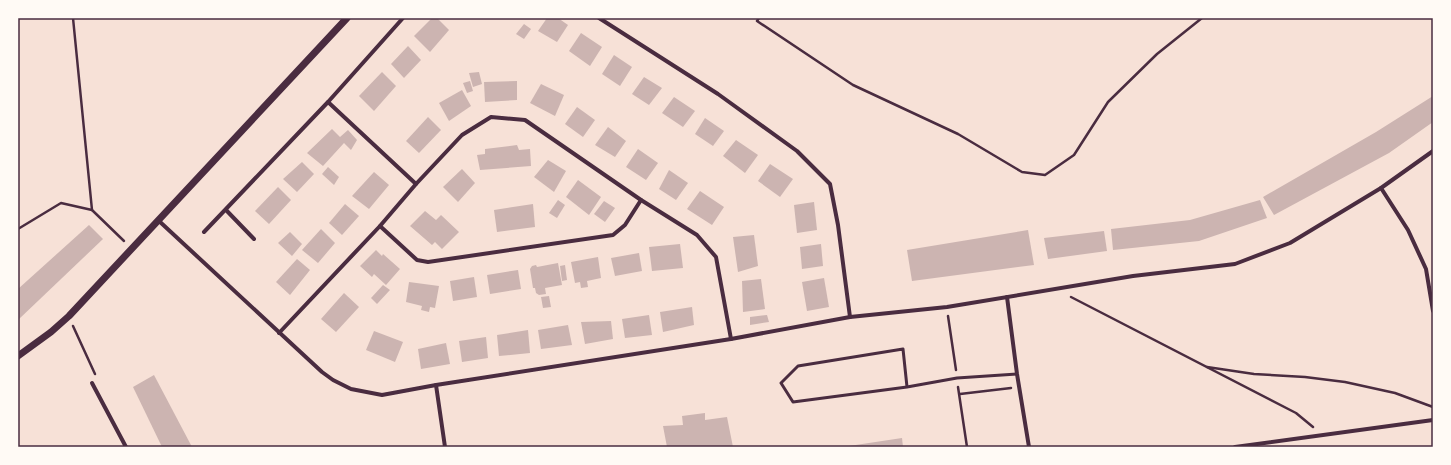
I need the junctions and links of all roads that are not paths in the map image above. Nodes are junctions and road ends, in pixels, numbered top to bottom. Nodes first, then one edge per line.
1 (347, 18) edge
2 (403, 18) edge
3 (599, 18) edge
4 (328, 102) junction
5 (1433, 151) edge
6 (416, 184) junction
7 (1381, 188) junction
8 (641, 200) junction
9 (226, 210) junction
10 (159, 221) junction
11 (380, 226) junction
12 (204, 232) dead end
13 (254, 239) dead end
14 (1007, 297) junction
15 (1433, 311) edge
16 (850, 317) junction
17 (279, 333) junction
18 (731, 339) junction
19 (18, 356) edge
20 (1017, 374) junction
21 (92, 383) road end
22 (436, 385) junction
23 (907, 387) junction
24 (1433, 420) edge
25 (126, 447) edge
26 (445, 447) edge
27 (1029, 447) edge
28 (1235, 447) edge

1 - 10 street
2 - 4 street
3 - 16 street
4 - 6 street
4 - 9 street
5 - 7 street
6 - 8 street
6 - 11 street
7 - 14 street
7 - 15 street
8 - 11 street
8 - 18 street
9 - 12 street
9 - 13 street
10 - 17 street
10 - 19 street
11 - 17 street
14 - 16 street
14 - 20 street
16 - 18 street
17 - 22 street
18 - 22 street
20 - 23 lane
20 - 27 street
21 - 25 street
22 - 26 street
23 - 23 lane
24 - 28 street

